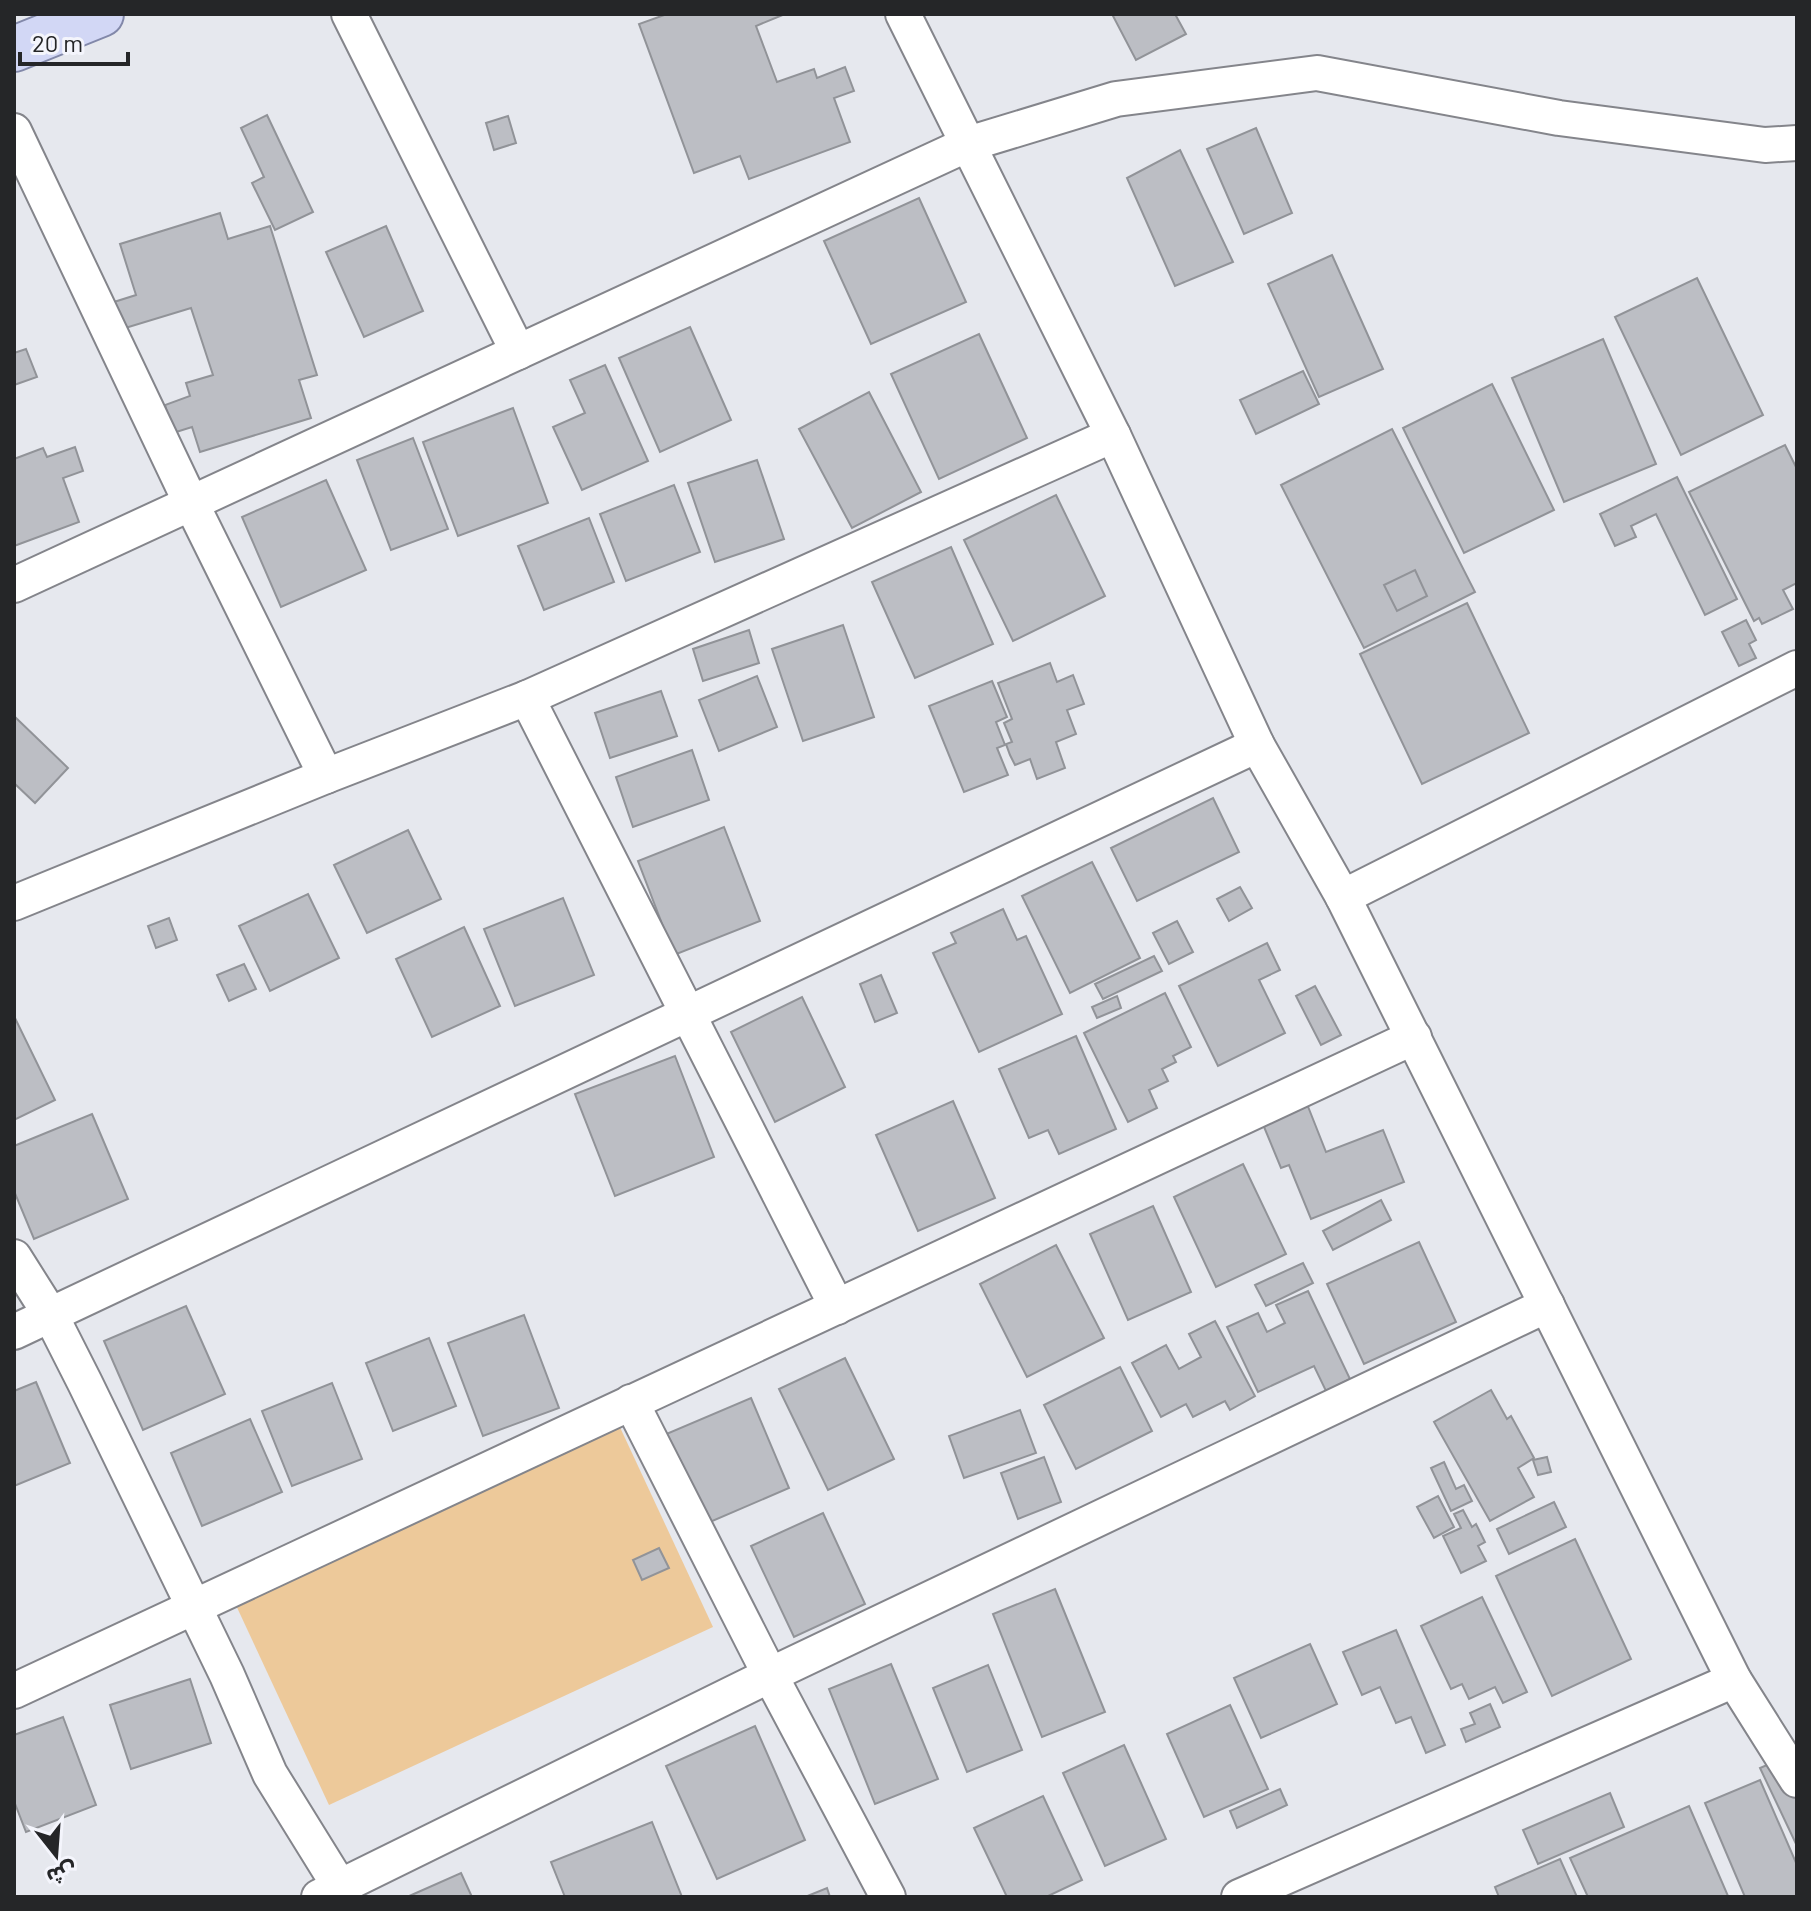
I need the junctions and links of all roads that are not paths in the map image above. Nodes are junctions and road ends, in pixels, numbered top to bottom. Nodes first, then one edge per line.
1 (101, 14) edge
2 (349, 14) edge
3 (903, 14) edge
4 (14, 49) edge
5 (14, 131) edge
6 (1797, 143) edge
7 (968, 144) junction
8 (518, 352) junction
9 (1113, 435) junction
10 (191, 503) junction
11 (14, 585) edge
12 (1797, 668) edge
13 (527, 698) junction
14 (1257, 745) junction
15 (326, 776) junction
16 (1343, 897) junction
17 (14, 903) edge
18 (687, 1014) junction
19 (1414, 1037) junction
20 (14, 1257) edge
21 (1547, 1305) junction
22 (837, 1307) junction
23 (50, 1314) junction
24 (14, 1332) edge
25 (631, 1402) junction
26 (194, 1606) junction
27 (770, 1675) junction
28 (1734, 1680) junction
29 (14, 1691) edge
30 (1797, 1780) edge
31 (330, 1892) edge
32 (888, 1897) edge
33 (1239, 1897) edge

1 - 4 main road
2 - 8 street
3 - 7 street
5 - 10 street
6 - 7 street
7 - 8 street
7 - 9 street
8 - 10 street
9 - 13 street
9 - 14 street
10 - 11 street
10 - 15 street
12 - 16 street
13 - 15 street
13 - 18 street
14 - 16 street
14 - 18 street
15 - 17 street
16 - 19 street
18 - 22 street
18 - 23 street
19 - 21 street
19 - 22 street
20 - 23 street
21 - 27 street
21 - 28 street
22 - 25 street
23 - 24 street
23 - 26 street
25 - 26 street
25 - 27 street
26 - 29 street
26 - 31 street
27 - 31 street
27 - 32 street
28 - 30 street
28 - 33 street

